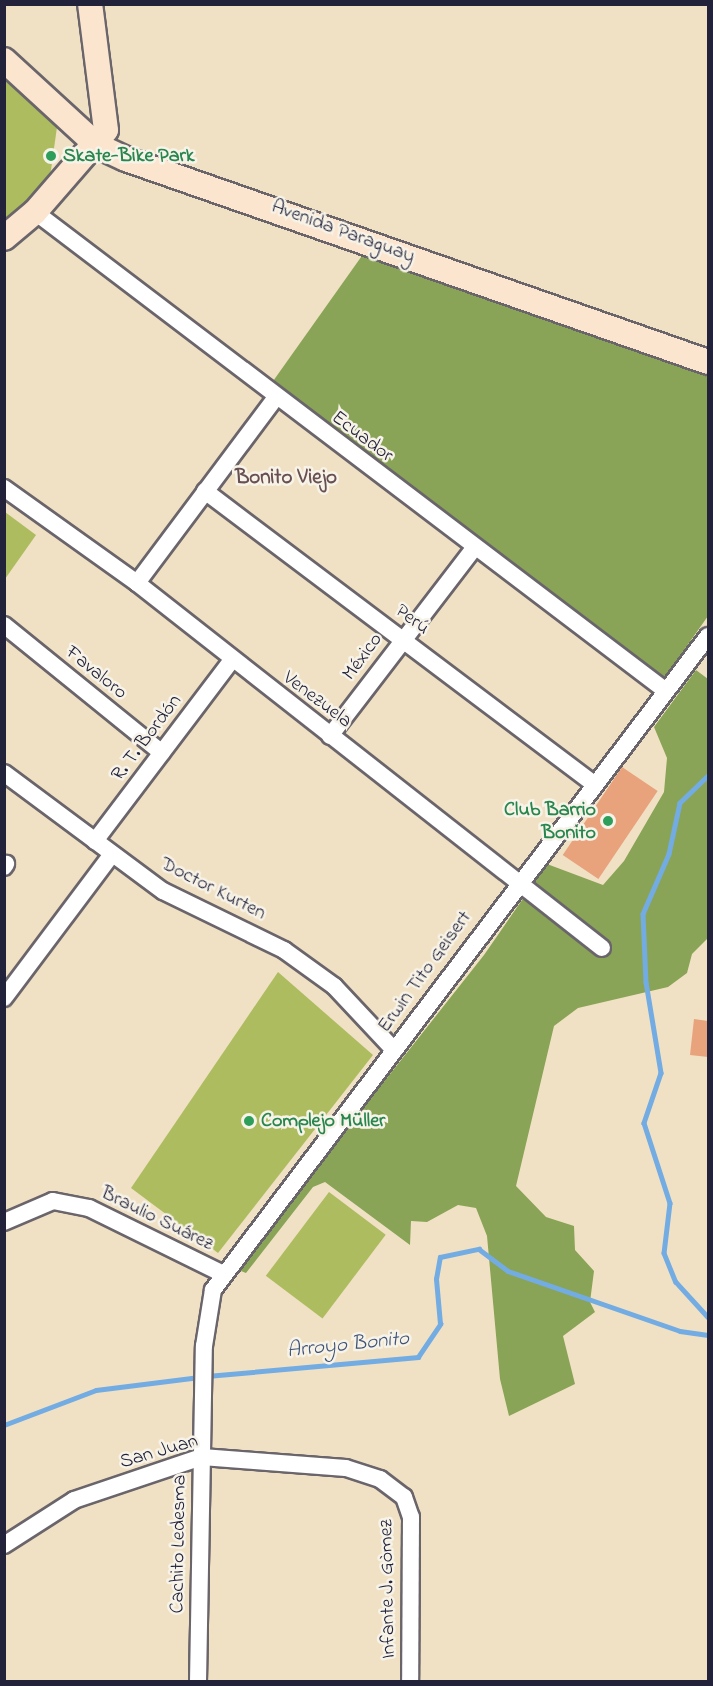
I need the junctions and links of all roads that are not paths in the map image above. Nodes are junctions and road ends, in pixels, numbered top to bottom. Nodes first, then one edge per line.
1 (90, 4) edge
2 (4, 60) edge
3 (98, 146) junction
4 (35, 212) junction
5 (4, 238) edge
6 (708, 362) edge
7 (276, 398) junction
8 (4, 488) edge
9 (205, 491) junction
10 (474, 548) junction
11 (137, 583) junction
12 (4, 625) edge
13 (708, 636) edge
14 (402, 639) junction
15 (231, 661) junction
16 (666, 691) junction
17 (330, 736) junction
18 (162, 753) junction
19 (4, 773) edge
20 (593, 783) junction
21 (95, 841) junction
22 (112, 854) junction
23 (517, 883) junction
24 (602, 948) dead end
25 (4, 998) edge
26 (394, 1050) junction
27 (4, 1222) edge
28 (223, 1274) junction
29 (204, 1346) joint
30 (202, 1457) junction
31 (404, 1497) joint
32 (4, 1545) edge
33 (198, 1682) edge
34 (410, 1682) edge

1 - 3 main road
2 - 3 main road, Avenida Paraguay
3 - 4 main road
3 - 6 main road, Avenida Paraguay
4 - 5 main road
4 - 7 street, Ecuador
7 - 9 street
7 - 10 street, Ecuador
8 - 11 street, Venezuela
9 - 11 street
9 - 14 street, Perú
10 - 14 street, México
10 - 16 street, Ecuador
11 - 15 street, Venezuela
12 - 18 street, Favaloro
13 - 16 street, Erwin Tito Geisert
14 - 17 street, México
14 - 20 street, Perú
15 - 17 street, Venezuela
15 - 18 street, R. T. Bordón
16 - 20 street, Erwin Tito Geisert
17 - 23 street, Venezuela
18 - 21 street, R. T. Bordón
19 - 21 street, Doctor Kurten
20 - 23 street, Erwin Tito Geisert
21 - 22 street, Doctor Kurten
22 - 25 street
22 - 26 street, Doctor Kurten
23 - 24 street, Venezuela
23 - 26 street, Erwin Tito Geisert
26 - 28 street, Erwin Tito Geisert
27 - 28 street, Braulio Suárez
28 - 29 street, Erwin Tito Geisert
29 - 30 street, Cachito Ledesma
30 - 31 street, San Juan
30 - 32 street, San Juan
30 - 33 street, Cachito Ledesma
31 - 34 street, Infante J. Gòmez

